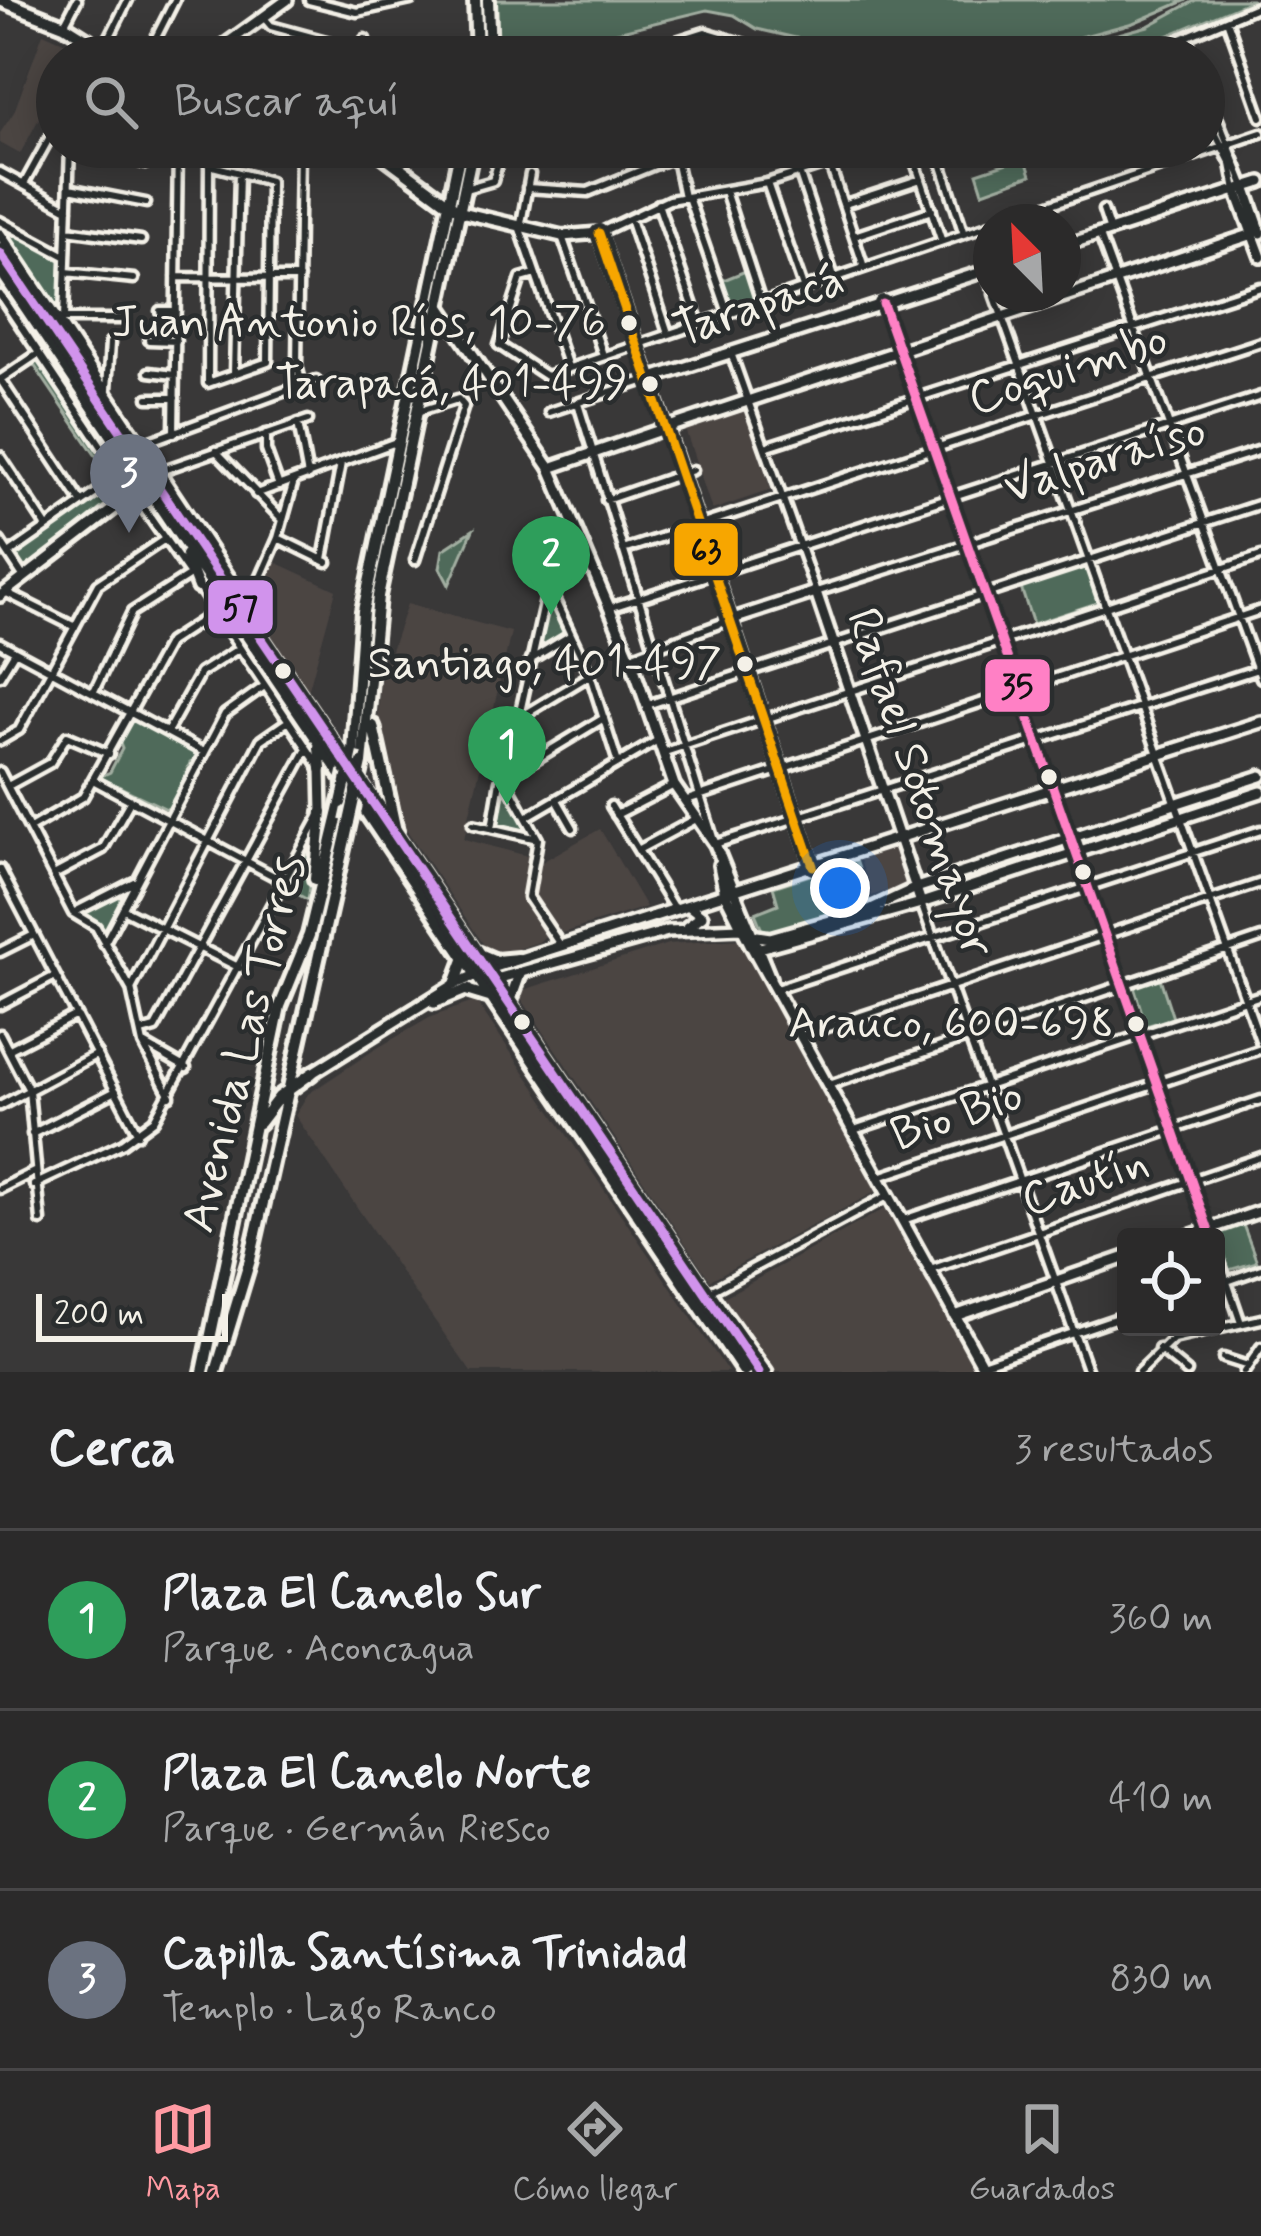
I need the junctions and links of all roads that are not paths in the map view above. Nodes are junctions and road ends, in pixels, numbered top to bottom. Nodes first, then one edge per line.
1 (0, 0) edge
2 (77, 0) edge
3 (128, 0) edge
4 (175, 0) edge
5 (287, 0) edge
6 (309, 0) edge
7 (411, 0) edge
8 (475, 0) edge
9 (488, 0) edge
10 (1261, 6) edge
11 (266, 20) junction
12 (1227, 20) junction
13 (64, 25) junction
14 (79, 36) edge
15 (111, 36) edge
16 (157, 36) edge
17 (246, 36) edge
18 (304, 36) edge
19 (481, 36) edge
20 (485, 36) edge
21 (687, 36) edge
22 (728, 36) edge
23 (1190, 36) edge
24 (1261, 117) edge
25 (1261, 133) edge
26 (1225, 134) edge
27 (1229, 144) junction
28 (1225, 146) edge
29 (1225, 156) edge
30 (36, 162) edge
31 (69, 168) edge
32 (178, 168) edge
33 (209, 168) edge
34 (220, 168) edge
35 (300, 168) edge
36 (401, 168) edge
37 (456, 168) edge
38 (469, 168) edge
39 (497, 168) edge
40 (643, 168) edge
41 (678, 168) edge
42 (821, 168) edge
43 (831, 168) edge
44 (917, 168) edge
45 (943, 168) edge
46 (1157, 168) edge
47 (0, 172) edge
48 (239, 173) junction
49 (530, 174) dead end
50 (800, 175) junction
51 (921, 179) junction
52 (1261, 182) edge
53 (767, 183) junction
54 (24, 184) junction
55 (69, 188) junction
56 (527, 188) junction
57 (1241, 188) junction
58 (465, 189) junction
59 (724, 190) junction
60 (686, 197) junction
61 (146, 203) dead end
62 (658, 204) junction
63 (843, 205) junction
64 (455, 208) junction
65 (68, 209) junction
66 (932, 210) junction
67 (1103, 210) dead end
68 (630, 219) junction
69 (0, 221) edge
70 (520, 229) junction
71 (67, 230) junction
72 (963, 231) junction
73 (1105, 232) junction
74 (1259, 232) edge
75 (599, 233) junction
76 (0, 234) edge
77 (562, 236) junction
78 (854, 236) junction
79 (941, 239) junction
80 (141, 240) dead end
81 (1081, 240) edge
82 (0, 253) edge
83 (65, 256) junction
84 (1261, 257) edge
85 (864, 267) junction
86 (0, 270) edge
87 (64, 272) junction
88 (536, 274) junction
89 (973, 275) edge
90 (176, 277) junction
91 (834, 277) junction
92 (206, 278) junction
93 (236, 278) junction
94 (268, 278) junction
95 (300, 278) junction
96 (134, 279) dead end
97 (1116, 279) junction
98 (803, 287) junction
99 (1261, 287) edge
100 (0, 295) edge
101 (761, 302) junction
102 (884, 304) junction
103 (440, 306) junction
104 (160, 311) dead end
105 (176, 311) junction
106 (1001, 312) edge
107 (728, 313) junction
108 (1003, 317) junction
109 (60, 318) junction
110 (123, 319) dead end
111 (698, 323) junction
112 (1134, 328) junction
113 (668, 333) junction
114 (149, 340) dead end
115 (176, 340) junction
116 (1261, 342) edge
117 (110, 343) dead end
118 (637, 344) junction
119 (900, 351) junction
120 (731, 353) junction
121 (38, 354) junction
122 (602, 356) junction
123 (1020, 365) junction
124 (568, 367) junction
125 (149, 372) dead end
126 (175, 374) junction
127 (234, 374) junction
128 (1152, 377) junction
129 (0, 379) edge
130 (650, 379) junction
131 (316, 380) dead end
132 (302, 385) junction
133 (106, 392) junction
134 (1261, 396) edge
135 (148, 398) dead end
136 (175, 398) junction
137 (916, 398) junction
138 (748, 401) junction
139 (578, 404) junction
140 (416, 412) junction
141 (550, 412) dead end
142 (1037, 415) junction
143 (308, 420) dead end
144 (298, 423) junction
145 (1169, 426) junction
146 (666, 428) junction
147 (174, 433) junction
148 (266, 434) junction
149 (399, 441) junction
150 (142, 444) junction
151 (765, 447) junction
152 (934, 448) junction
153 (1261, 450) edge
154 (216, 451) junction
155 (591, 454) junction
156 (0, 456) edge
157 (341, 463) junction
158 (1055, 463) junction
159 (550, 468) junction
160 (687, 472) junction
161 (1186, 472) junction
162 (308, 476) junction
163 (153, 478) junction
164 (294, 481) junction
165 (279, 486) junction
166 (256, 494) junction
167 (951, 497) junction
168 (783, 498) junction
169 (606, 500) junction
170 (82, 503) junction
171 (1261, 504) edge
172 (142, 506) dead end
173 (1071, 508) junction
174 (284, 520) junction
175 (1204, 522) junction
176 (698, 525) junction
177 (47, 527) junction
178 (278, 538) junction
179 (165, 539) junction
180 (0, 541) edge
181 (181, 541) junction
182 (967, 541) junction
183 (535, 544) dead end
184 (800, 546) junction
185 (623, 550) junction
186 (9, 554) junction
187 (1261, 556) edge
188 (588, 557) junction
189 (415, 560) dead end
190 (1089, 560) junction
191 (1221, 569) junction
192 (190, 574) junction
193 (715, 574) junction
194 (25, 579) junction
195 (549, 582) junction
196 (198, 586) junction
197 (816, 592) junction
198 (217, 593) junction
199 (3, 594) edge
200 (986, 594) junction
201 (639, 599) junction
202 (1106, 606) junction
203 (246, 608) junction
204 (609, 608) junction
205 (1261, 610) edge
206 (215, 612) junction
207 (1239, 618) junction
208 (730, 620) junction
209 (75, 627) junction
210 (571, 635) junction
211 (1001, 639) junction
212 (0, 643) edge
213 (834, 644) junction
214 (654, 646) junction
215 (238, 650) junction
216 (14, 652) junction
217 (1124, 656) junction
218 (630, 657) junction
219 (530, 660) junction
220 (52, 671) junction
221 (1260, 671) edge
222 (748, 672) junction
223 (590, 675) junction
224 (0, 676) edge
225 (263, 687) junction
226 (849, 688) junction
227 (1018, 688) junction
228 (93, 693) junction
229 (671, 698) junction
230 (370, 705) junction
231 (647, 705) junction
232 (1142, 706) junction
233 (131, 712) junction
234 (763, 717) junction
235 (604, 718) junction
236 (515, 720) junction
237 (287, 722) junction
238 (1261, 722) edge
239 (167, 732) junction
240 (865, 737) junction
241 (658, 740) junction
242 (1037, 740) junction
243 (0, 741) edge
244 (686, 745) junction
245 (313, 746) junction
246 (204, 752) junction
247 (662, 753) junction
248 (109, 754) junction
249 (1159, 755) junction
250 (618, 763) junction
251 (779, 766) junction
252 (320, 769) joint
253 (0, 772) edge
254 (1261, 776) edge
255 (93, 779) junction
256 (505, 779) junction
257 (674, 785) junction
258 (8, 786) junction
259 (1054, 788) junction
260 (883, 790) junction
261 (1261, 792) edge
262 (702, 793) junction
263 (131, 800) junction
264 (557, 800) junction
265 (683, 801) junction
266 (1177, 804) junction
267 (611, 806) dead end
268 (322, 812) junction
269 (616, 815) junction
270 (528, 816) junction
271 (797, 818) junction
272 (1182, 818) junction
273 (696, 819) junction
274 (168, 820) junction
275 (472, 824) dead end
276 (30, 828) junction
277 (492, 828) junction
278 (573, 828) dead end
279 (1261, 830) edge
280 (538, 838) junction
281 (899, 838) junction
282 (1071, 838) junction
283 (399, 840) junction
284 (208, 841) junction
285 (716, 849) junction
286 (638, 850) junction
287 (1076, 852) junction
288 (1194, 852) junction
289 (248, 862) junction
290 (813, 866) junction
291 (0, 869) edge
292 (54, 875) junction
293 (137, 880) junction
294 (285, 882) junction
295 (1261, 884) edge
296 (1088, 886) junction
297 (916, 888) junction
298 (12, 892) junction
299 (730, 892) junction
300 (0, 898) edge
301 (1210, 900) junction
302 (921, 903) junction
303 (689, 905) junction
304 (123, 909) junction
305 (676, 910) junction
306 (73, 913) junction
307 (163, 928) junction
308 (741, 928) junction
309 (682, 929) junction
310 (34, 935) junction
311 (1105, 935) junction
312 (933, 937) junction
313 (1261, 938) edge
314 (753, 940) junction
315 (104, 944) junction
316 (202, 946) junction
317 (561, 946) junction
318 (761, 948) junction
319 (1228, 949) junction
320 (0, 952) edge
321 (467, 952) junction
322 (578, 956) junction
323 (300, 959) junction
324 (519, 966) junction
325 (240, 968) junction
326 (56, 976) junction
327 (484, 978) junction
328 (770, 978) junction
329 (1123, 985) junction
330 (950, 986) junction
331 (460, 987) junction
332 (131, 988) junction
333 (776, 989) junction
334 (1261, 994) edge
335 (489, 997) junction
336 (1246, 1000) junction
337 (0, 1005) edge
338 (513, 1010) junction
339 (76, 1016) junction
340 (141, 1032) junction
341 (0, 1034) edge
342 (1140, 1035) junction
343 (801, 1036) junction
344 (968, 1038) junction
345 (143, 1044) junction
346 (1261, 1046) edge
347 (8, 1050) junction
348 (97, 1054) junction
349 (293, 1056) junction
350 (186, 1068) junction
351 (313, 1073) junction
352 (1157, 1084) junction
353 (829, 1085) junction
354 (986, 1087) junction
355 (29, 1090) junction
356 (116, 1091) junction
357 (286, 1091) junction
358 (170, 1096) junction
359 (1261, 1100) edge
360 (0, 1106) edge
361 (278, 1130) junction
362 (854, 1130) junction
363 (1174, 1130) junction
364 (32, 1134) junction
365 (138, 1134) junction
366 (253, 1135) junction
367 (1003, 1136) junction
368 (1261, 1157) edge
369 (34, 1172) junction
370 (879, 1178) junction
371 (1019, 1181) junction
372 (1192, 1181) junction
373 (34, 1185) junction
374 (0, 1189) edge
375 (889, 1195) junction
376 (1261, 1211) edge
377 (903, 1220) junction
378 (41, 1221) dead end
379 (1208, 1228) edge
380 (1222, 1228) edge
381 (1037, 1233) junction
382 (230, 1252) junction
383 (250, 1260) junction
384 (1117, 1261) edge
385 (930, 1270) junction
386 (1261, 1270) edge
387 (1225, 1275) edge
388 (1227, 1281) junction
389 (1054, 1282) junction
390 (705, 1296) junction
391 (956, 1316) junction
392 (1117, 1318) edge
393 (1261, 1319) edge
394 (1241, 1323) junction
395 (1072, 1334) junction
396 (1261, 1347) edge
397 (1159, 1348) junction
398 (1223, 1358) dead end
399 (984, 1368) edge
400 (1246, 1369) edge
401 (203, 1372) edge
402 (216, 1372) edge
403 (744, 1372) edge
404 (759, 1372) edge
405 (768, 1372) edge
406 (1088, 1372) edge
407 (1139, 1372) edge
408 (1187, 1372) edge

1 - 13 main road
2 - 13 street
3 - 15 street
4 - 16 street
5 - 11 main road
6 - 7 street
8 - 19 main road
9 - 20 main road
10 - 12 street
11 - 17 main road
11 - 18 street
12 - 23 street
12 - 24 street
13 - 14 main road
21 - 22 street
25 - 27 street
26 - 27 street
27 - 28 street
27 - 57 street
29 - 57 street
30 - 54 street
31 - 55 street
32 - 90 street
33 - 92 street
34 - 48 street
35 - 95 street
36 - 64 main road
37 - 64 main road
38 - 58 main road
39 - 58 street
40 - 56 street
41 - 60 street
42 - 50 street
43 - 63 street
44 - 51 street
45 - 72 street
46 - 72 street
47 - 54 street
48 - 93 street
48 - 94 street
49 - 56 street
50 - 53 street
50 - 91 street
51 - 63 street
51 - 66 street
52 - 57 main road
53 - 59 street
53 - 98 street
54 - 65 street
55 - 61 street
55 - 65 street
56 - 70 street
57 - 73 main road
57 - 74 main road
58 - 64 main road
59 - 60 street
59 - 101 street
60 - 62 street
60 - 107 street
62 - 68 street
62 - 111 street
63 - 78 street
64 - 70 main road
64 - 103 main road
64 - 149 main road, Avenida Las Torres
65 - 71 street
66 - 78 street
66 - 79 street
67 - 73 street
68 - 75 street
68 - 113 street
69 - 83 street
70 - 77 main road
70 - 88 street
71 - 80 street
71 - 83 street
72 - 79 street
73 - 81 main road
73 - 97 street
74 - 84 main road
74 - 97 main road
75 - 77 main road
75 - 118 main road
76 - 109 main road
77 - 122 street
78 - 85 street
79 - 85 street
82 - 163 main road
83 - 87 street
85 - 91 street
86 - 163 main road
87 - 96 street
87 - 109 street
88 - 124 street
88 - 124 street
89 - 102 main road, Tarapacá
90 - 92 street
90 - 105 street
91 - 98 street
92 - 93 street
92 - 127 street
93 - 94 street
93 - 127 street
94 - 95 street
94 - 127 street
95 - 132 street
97 - 108 main road
97 - 112 street
98 - 101 street
99 - 112 street
100 - 121 street
101 - 107 street
102 - 119 street
102 - 120 main road, Tarapacá
103 - 140 main road
103 - 159 main road
104 - 105 street
105 - 115 street
106 - 108 street
107 - 111 street
108 - 119 main road
108 - 123 street
109 - 110 street
109 - 133 main road
111 - 113 street
112 - 123 street
112 - 128 street
113 - 118 street
114 - 115 street
115 - 126 street
116 - 128 street, Coquimbo
117 - 133 street
118 - 122 street
118 - 130 main road
119 - 137 street
119 - 138 main road
120 - 130 main road, Tarapacá
120 - 138 street, Rafael Sotomayor
121 - 129 street
121 - 170 street
122 - 124 street
123 - 137 street
123 - 142 street
125 - 126 street
126 - 136 street
128 - 142 street, Coquimbo
128 - 145 street
129 - 170 street
130 - 139 street, Tarapacá
130 - 146 main road
131 - 132 street
132 - 147 street
133 - 150 main road
134 - 145 street
135 - 136 street
136 - 147 street
137 - 151 street
137 - 152 street
138 - 146 main road
138 - 151 street, Rafael Sotomayor
139 - 141 street, Tarapacá
139 - 155 street
140 - 189 street
140 - 230 main road
142 - 152 street, Coquimbo
142 - 158 street
143 - 144 street
144 - 148 street
144 - 162 street
145 - 158 street
145 - 161 street
146 - 155 main road
146 - 160 main road
147 - 150 street
148 - 154 street
148 - 165 street
149 - 157 street
149 - 323 main road, Avenida Las Torres, bridge
150 - 163 main road
151 - 168 street, Rafael Sotomayor
152 - 167 street
152 - 168 street, Coquimbo
153 - 161 street, Valparaíso
154 - 163 street
154 - 166 street
155 - 159 main road
155 - 169 street
156 - 177 street
157 - 162 street
157 - 178 street
158 - 167 street
158 - 173 street
159 - 188 main road
160 - 169 street
160 - 176 main road
161 - 173 street, Valparaíso
161 - 175 street
162 - 164 street
163 - 181 main road
163 - 194 main road
163 - 203 main road
164 - 165 street
164 - 174 street
165 - 166 street
166 - 174 street
167 - 182 street
167 - 184 street
168 - 176 street, Coquimbo
168 - 184 street, Rafael Sotomayor
169 - 185 street
170 - 177 street
171 - 175 street
172 - 179 street
173 - 182 street, Valparaíso
173 - 190 street
174 - 178 street
175 - 190 street
175 - 191 street
176 - 185 street, Coquimbo
176 - 193 main road
177 - 186 street
178 - 203 street
179 - 192 street
179 - 209 street
180 - 186 street
181 - 196 main road
181 - 198 main road
182 - 197 street, Valparaíso
182 - 200 street
183 - 195 street
184 - 193 street
184 - 197 street, Rafael Sotomayor
185 - 201 street
186 - 194 street
187 - 191 street
188 - 195 street
188 - 204 main road
190 - 200 street
190 - 202 street
191 - 202 street
191 - 207 street
192 - 196 street
192 - 228 street
193 - 201 street
193 - 208 main road
194 - 199 main road
195 - 210 street
195 - 219 street
196 - 206 street
197 - 208 main road, Valparaíso
197 - 213 main road, Rafael Sotomayor
198 - 203 main road
198 - 245 main road
199 - 209 street
200 - 211 street
200 - 213 street
201 - 204 street
201 - 214 street
202 - 211 street
202 - 217 street
203 - 283 main road
204 - 218 main road
205 - 207 street
206 - 215 street
206 - 233 street
207 - 217 street
207 - 221 street
208 - 214 street, Valparaíso
208 - 222 main road
209 - 220 street
210 - 219 street
210 - 223 street
211 - 226 street
211 - 227 street
212 - 216 street
213 - 222 street
213 - 226 main road, Rafael Sotomayor
214 - 218 street, Valparaíso
214 - 229 street
215 - 225 street
215 - 239 street
216 - 220 street
216 - 224 street
217 - 227 street
217 - 232 street
218 - 231 main road
219 - 236 street
220 - 228 street
220 - 243 street
221 - 232 street
222 - 229 street
222 - 234 main road
223 - 235 street
223 - 236 street
225 - 237 street
225 - 246 street
226 - 234 street
226 - 240 main road, Rafael Sotomayor
227 - 240 street
227 - 242 street
228 - 233 street
229 - 231 street
229 - 244 street
230 - 283 main road
230 - 349 main road, Avenida Las Torres, bridge
231 - 241 main road
232 - 242 street
232 - 249 street
233 - 239 street
233 - 248 street
234 - 244 street
234 - 251 main road
235 - 250 street
235 - 256 street
236 - 256 street
237 - 245 street
237 - 284 street
238 - 249 main road
239 - 246 street
240 - 251 street
240 - 260 main road, Rafael Sotomayor
241 - 247 main road
241 - 250 street
242 - 259 street
242 - 260 street
244 - 247 street
244 - 262 street
245 - 252 main road
245 - 289 street
245 - 321 main road
246 - 274 street
247 - 257 main road
248 - 255 street
248 - 258 street
249 - 259 main road
249 - 266 street
250 - 264 street
251 - 262 street
251 - 271 main road
252 - 268 main road
253 - 258 street
254 - 266 main road
255 - 263 street
255 - 276 street
256 - 270 street
256 - 277 street
257 - 265 main road
257 - 269 street
258 - 276 street
259 - 281 main road
259 - 282 street
260 - 271 street
260 - 281 main road, Rafael Sotomayor
261 - 272 main road
262 - 265 street
262 - 285 street
263 - 274 street
263 - 292 street
264 - 270 street
264 - 278 street
265 - 273 main road
266 - 272 street
266 - 282 main road
267 - 269 street
268 - 294 street
268 - 323 main road
269 - 286 street
270 - 280 street
271 - 285 street
271 - 290 main road
272 - 287 main road
272 - 288 street
273 - 285 main road
273 - 286 street
274 - 284 street
274 - 293 street
275 - 277 street
276 - 292 street
277 - 280 street
279 - 288 street
280 - 317 street
281 - 290 main road
281 - 297 main road, Rafael Sotomayor
282 - 287 street
282 - 297 main road
283 - 321 main road
284 - 289 street
284 - 307 street
285 - 299 main road
286 - 305 street
287 - 296 street
287 - 302 main road
288 - 296 street
288 - 301 street
289 - 294 street
289 - 316 street
290 - 299 main road
291 - 298 street
292 - 306 street
293 - 304 street
293 - 306 street
294 - 325 street
295 - 301 street
296 - 311 street
296 - 312 street
297 - 302 main road, Rafael Sotomayor
297 - 314 main road
298 - 300 street
298 - 310 street
299 - 303 main road
299 - 308 main road
299 - 314 main road
301 - 311 street
301 - 319 street
302 - 312 street, Rafael Sotomayor
302 - 318 main road
303 - 305 main road
303 - 309 main road
304 - 307 street
304 - 315 street
305 - 317 main road
306 - 315 street
307 - 316 street
307 - 332 street
308 - 309 main road
308 - 314 main road
309 - 322 main road
310 - 320 street
310 - 326 street
311 - 329 street
311 - 330 street
312 - 330 street, Rafael Sotomayor
312 - 333 street
313 - 319 street
314 - 318 main road
314 - 328 main road
315 - 332 street
316 - 325 street
316 - 340 street
317 - 322 main road
317 - 324 main road
318 - 328 main road
319 - 329 street
319 - 336 street
321 - 324 main road
321 - 327 main road
321 - 331 main road
322 - 324 main road
323 - 366 main road, Avenida Las Torres
324 - 327 main road
324 - 338 main road
325 - 350 street
326 - 337 street
326 - 339 street
327 - 331 main road
327 - 335 main road
327 - 338 main road
328 - 333 main road
329 - 342 street
329 - 344 street
330 - 343 street
330 - 344 street, Rafael Sotomayor
331 - 335 main road
331 - 351 main road
332 - 340 street
333 - 343 main road
334 - 336 street
335 - 390 main road
336 - 342 street
336 - 346 street
338 - 390 main road
339 - 347 street
339 - 348 street
340 - 345 street
341 - 347 street
342 - 352 street
342 - 354 street
343 - 353 main road
344 - 353 street
344 - 354 street, Rafael Sotomayor
345 - 350 street
345 - 358 street
346 - 352 street, Bio Bio
347 - 355 street
348 - 355 street
348 - 356 street
349 - 351 main road
349 - 357 main road, Avenida Las Torres
350 - 358 street
351 - 357 main road
351 - 361 main road
352 - 363 street
352 - 367 street, Bio Bio
353 - 362 main road
354 - 362 street
354 - 367 street, Rafael Sotomayor
355 - 360 street
355 - 364 street
356 - 364 street
356 - 365 street
357 - 361 main road, Avenida Las Torres
357 - 366 main road
358 - 365 street
359 - 363 street
361 - 383 main road, Avenida Las Torres
362 - 370 main road
363 - 371 street
363 - 372 street
364 - 369 street
365 - 373 street
366 - 382 main road, Avenida Las Torres
367 - 370 street, Bio Bio
367 - 371 street, Rafael Sotomayor
368 - 372 street, Cautín
369 - 373 street
369 - 374 street
370 - 375 main road
371 - 377 street
371 - 381 street, Rafael Sotomayor
372 - 379 street
372 - 381 street, Cautín
373 - 378 street
375 - 377 main road
375 - 390 street
376 - 380 main road
377 - 385 main road
381 - 385 street, Cautín
381 - 389 street, Rafael Sotomayor
382 - 383 main road
382 - 401 main road, Avenida Las Torres
383 - 402 main road, Avenida Las Torres
384 - 389 main road
385 - 391 main road
386 - 388 street
387 - 388 street
388 - 394 street
389 - 391 main road
389 - 395 street, Rafael Sotomayor
390 - 403 main road
390 - 404 main road
390 - 405 street
391 - 399 main road
392 - 395 street
393 - 394 street
394 - 397 street
395 - 399 street
395 - 406 street, Rafael Sotomayor
396 - 400 street
397 - 407 street
397 - 408 street
398 - 400 street

